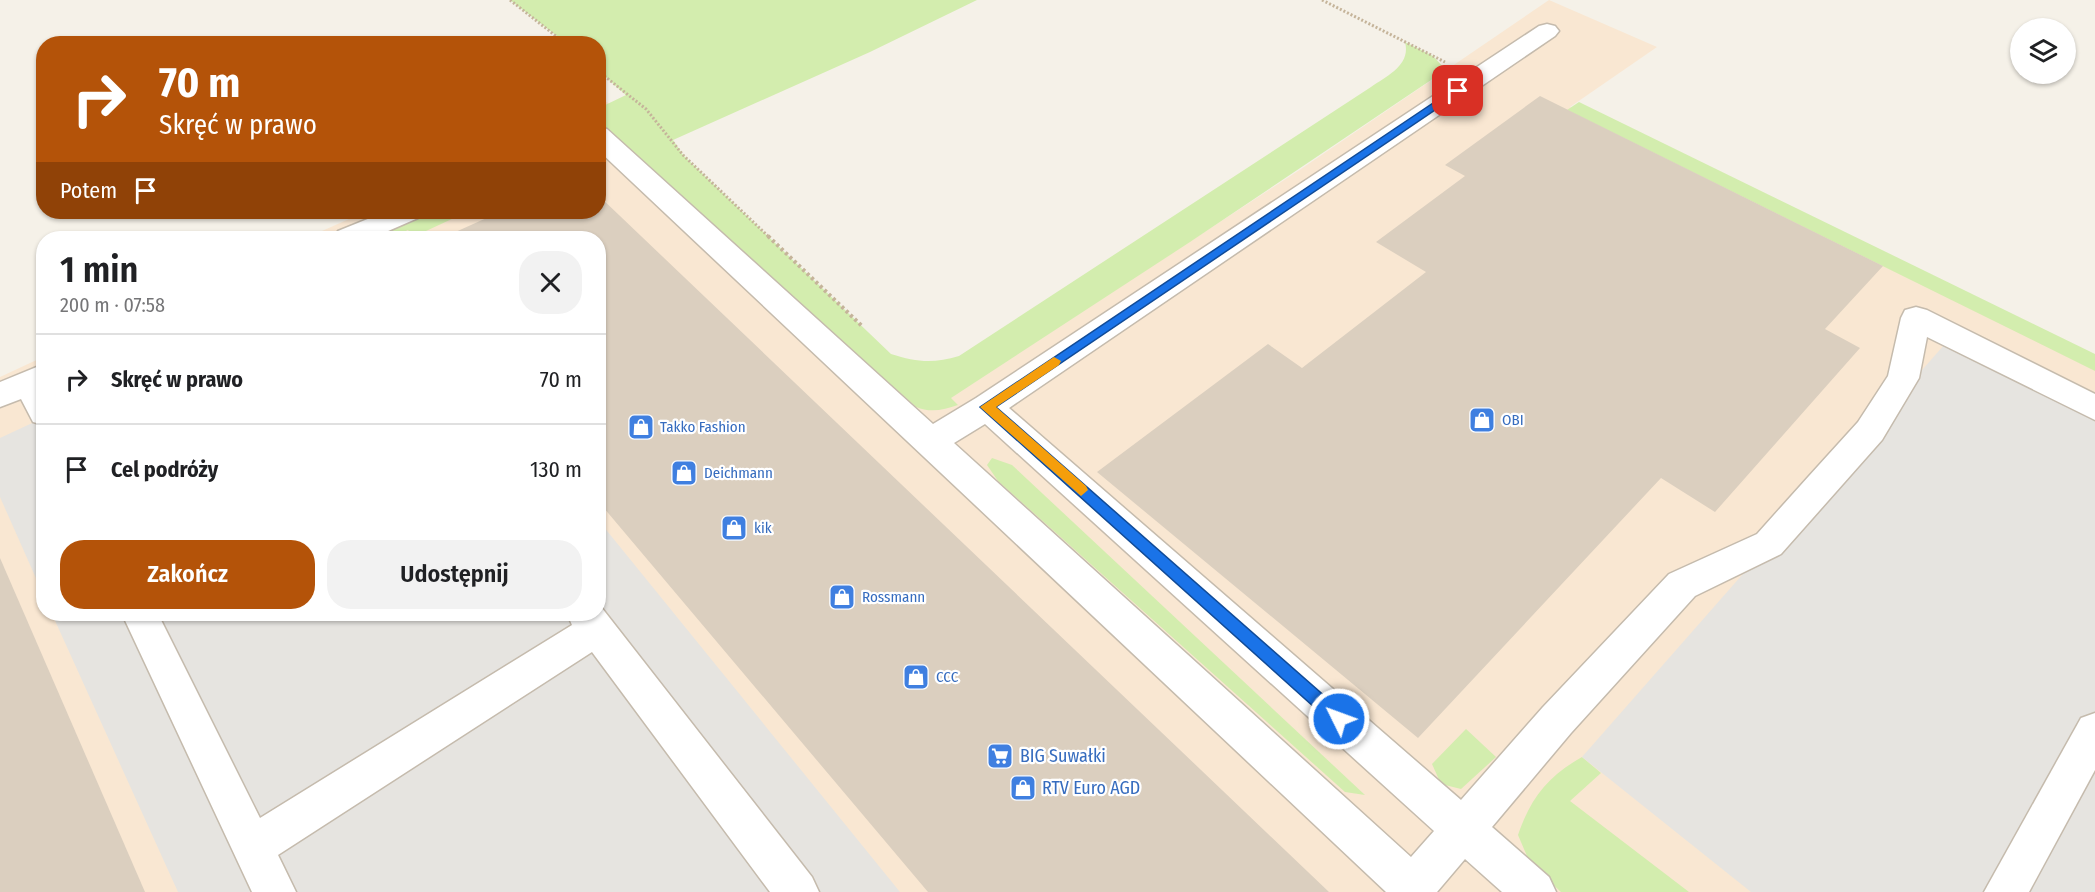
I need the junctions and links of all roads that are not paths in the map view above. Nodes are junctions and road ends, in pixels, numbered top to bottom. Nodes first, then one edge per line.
1 (1547, 31) dead end
2 (606, 142) edge
3 (392, 219) edge
4 (364, 231) edge
5 (36, 379) edge
6 (0, 395) edge
7 (987, 407) junction
8 (2095, 408) edge
9 (931, 441) junction
10 (143, 621) edge
11 (591, 621) edge
12 (2095, 731) edge
13 (1463, 828) junction
14 (253, 847) junction
15 (1411, 890) edge
16 (274, 892) edge
17 (797, 892) edge
18 (1534, 892) edge
19 (2006, 892) edge

1 - 7 lane
2 - 9 lane
3 - 4 lane
5 - 6 lane
7 - 9 lane
7 - 13 lane
8 - 13 lane
9 - 15 lane
10 - 14 lane
11 - 14 lane
11 - 17 lane
12 - 19 lane
13 - 15 lane
13 - 18 lane
14 - 16 lane

